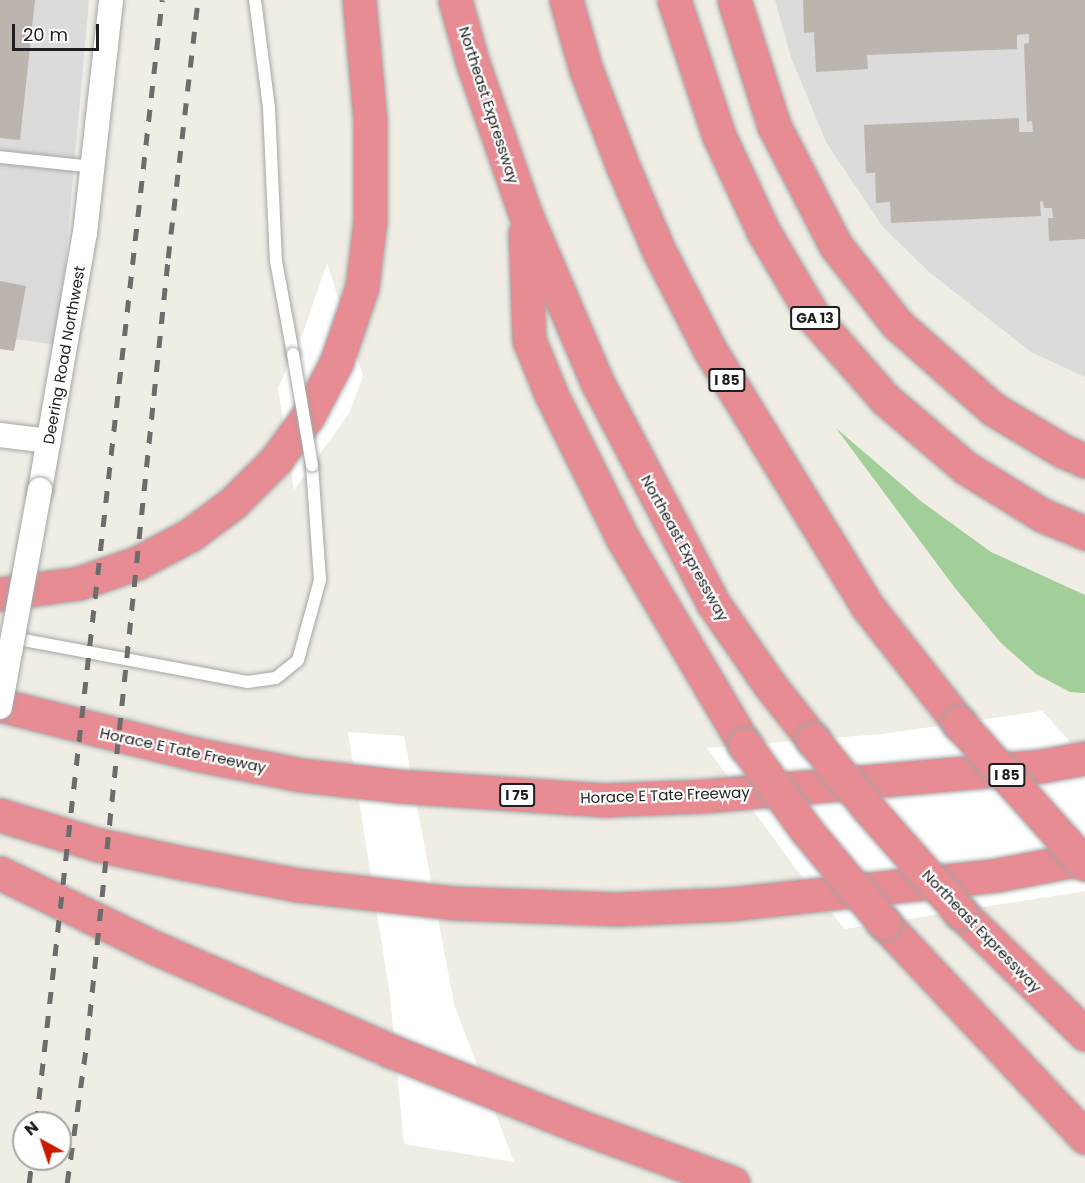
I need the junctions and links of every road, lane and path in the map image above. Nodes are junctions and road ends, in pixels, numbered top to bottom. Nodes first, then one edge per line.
1 (111, 0) edge
2 (255, 0) edge
3 (359, 0) edge
4 (455, 0) edge
5 (566, 0) edge
6 (674, 0) edge
7 (734, 0) edge
8 (0, 157) edge
9 (93, 168) junction
10 (525, 213) junction
11 (0, 435) edge
12 (49, 441) junction
13 (1085, 461) edge
14 (1085, 533) edge
15 (0, 594) edge
16 (13, 638) junction
17 (0, 706) edge
18 (1085, 760) edge
19 (0, 815) edge
20 (1055, 828) junction
21 (1085, 843) edge
22 (1085, 858) edge
23 (1085, 864) edge
24 (0, 873) edge
25 (1085, 1034) edge
26 (576, 1125) junction
27 (1085, 1137) edge
28 (693, 1183) edge
29 (734, 1183) edge

1 - 9 street, Deering Road Northwest
2 - 16 lane, bridge
3 - 15 highway
4 - 10 highway, Northeast Expressway
5 - 20 highway, I 85, bridge
6 - 14 highway, GA 13
7 - 13 highway
8 - 9 lane
9 - 12 street, Deering Road Northwest
10 - 25 highway, Northeast Expressway, bridge
10 - 27 highway, bridge
11 - 12 street
12 - 16 street, Deering Road Northwest, bridge
16 - 17 street, Deering Road Northwest, bridge
17 - 18 highway, Horace E Tate Freeway / I 75
19 - 22 highway
20 - 21 highway
20 - 23 highway, I 85, bridge
24 - 26 highway
26 - 28 highway
26 - 29 highway

